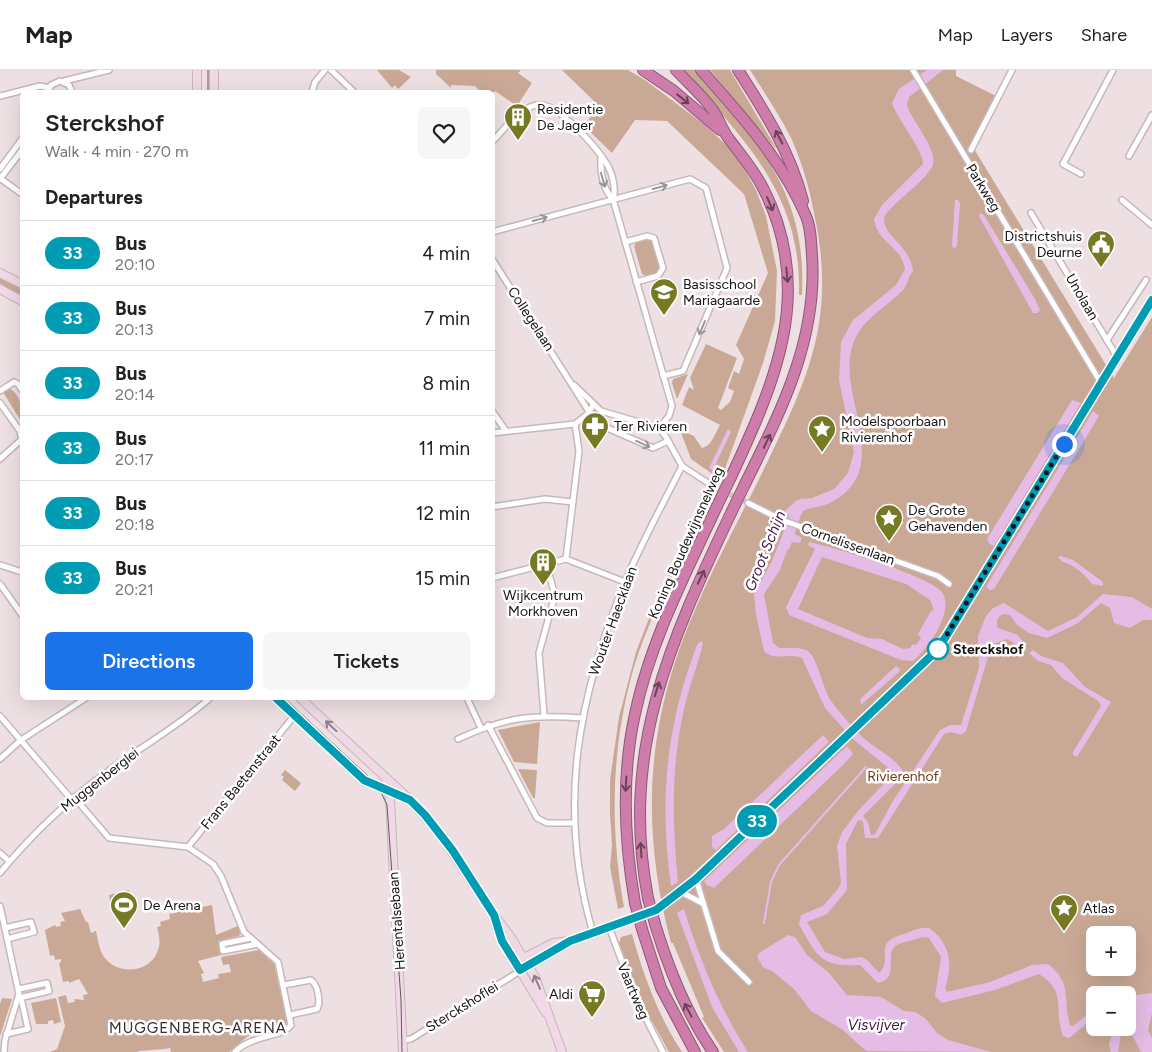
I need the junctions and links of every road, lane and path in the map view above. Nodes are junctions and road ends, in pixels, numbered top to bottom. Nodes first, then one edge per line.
1 (109, 70) edge
2 (198, 70) edge
3 (214, 70) edge
4 (325, 70) edge
5 (331, 70) edge
6 (644, 70) edge
7 (676, 70) edge
8 (701, 70) edge
9 (738, 70) edge
10 (1012, 70) edge
11 (1103, 70) edge
12 (1112, 72) edge
13 (914, 73) edge
14 (80, 77) junction
15 (64, 81) junction
16 (24, 90) edge
17 (48, 90) edge
18 (72, 90) edge
19 (197, 90) edge
20 (214, 90) edge
21 (313, 90) edge
22 (352, 90) edge
23 (20, 91) edge
24 (0, 96) edge
25 (1152, 115) edge
26 (728, 138) junction
27 (495, 139) edge
28 (20, 142) edge
29 (971, 150) dead end
30 (20, 153) edge
31 (1129, 156) dead end
32 (601, 158) junction
33 (0, 169) edge
34 (1081, 174) dead end
35 (0, 179) edge
36 (20, 193) edge
37 (613, 200) junction
38 (1122, 200) dead end
39 (1031, 213) dead end
40 (806, 214) junction
41 (1152, 225) edge
42 (495, 231) edge
43 (625, 242) junction
44 (495, 264) edge
45 (0, 272) edge
46 (1146, 280) dead end
47 (636, 282) junction
48 (20, 283) edge
49 (0, 289) edge
50 (20, 300) edge
51 (1152, 300) edge
52 (1107, 340) junction
53 (1117, 357) junction
54 (662, 376) junction
55 (569, 379) junction
56 (1100, 383) junction
57 (20, 387) edge
58 (0, 391) edge
59 (0, 403) edge
60 (593, 405) junction
61 (589, 413) junction
62 (495, 414) edge
63 (575, 424) junction
64 (659, 428) junction
65 (20, 431) edge
66 (506, 431) junction
67 (495, 433) edge
68 (668, 441) junction
69 (20, 442) edge
70 (0, 459) edge
71 (682, 466) junction
72 (716, 488) tunnel mouth
73 (573, 502) junction
74 (748, 504) tunnel mouth
75 (495, 507) edge
76 (566, 559) junction
77 (546, 564) junction
78 (0, 565) edge
79 (20, 571) edge
80 (495, 577) edge
81 (625, 582) junction
82 (0, 584) edge
83 (949, 584) dead end
84 (20, 612) edge
85 (81, 700) edge
86 (207, 700) edge
87 (278, 700) edge
88 (302, 700) edge
89 (467, 700) edge
90 (544, 715) junction
91 (0, 716) edge
92 (294, 716) junction
93 (583, 718) junction
94 (488, 725) junction
95 (480, 728) junction
96 (458, 739) dead end
97 (20, 740) junction
98 (0, 759) edge
99 (385, 776) junction
100 (390, 791) junction
101 (73, 799) junction
102 (410, 800) junction
103 (573, 823) junction
104 (188, 847) junction
105 (0, 854) edge
106 (9, 861) junction
107 (0, 873) edge
108 (696, 879) junction
109 (681, 892) junction
110 (702, 903) junction
111 (0, 906) edge
112 (494, 915) junction
113 (608, 927) junction
114 (5, 928) junction
115 (593, 933) junction
116 (250, 938) junction
117 (8, 939) junction
118 (570, 941) junction
119 (258, 944) junction
120 (524, 958) junction
121 (528, 966) junction
122 (520, 970) junction
123 (749, 982) dead end
124 (284, 985) junction
125 (19, 988) junction
126 (20, 998) junction
127 (290, 1015) junction
128 (551, 1021) junction
129 (6, 1034) junction
130 (404, 1040) junction
131 (4, 1052) edge
132 (235, 1052) edge
133 (403, 1052) edge
134 (562, 1052) edge
135 (663, 1052) edge
136 (695, 1052) edge
137 (713, 1052) edge

1 - 14 street
2 - 19 street
3 - 20 street
4 - 21 street
5 - 22 street
6 -> 26 highway
7 - 26 highway, Koning Boudewijnsnelweg
8 - 40 highway, Koning Boudewijnsnelweg
40 -> 9 highway
10 - 29 street
11 - 12 street
12 - 34 street
13 - 56 street, Parkweg
14 - 15 street
14 - 18 street
15 - 17 street
15 - 18 street
16 - 17 street
23 - 24 street
25 - 31 street
26 -> 136 highway, Koning Boudewijnsnelweg, bridge
27 - 32 street
28 - 33 street
30 - 35 street
32 -> 37 street
32 - 37 street
35 - 36 street
42 -> 37 street
37 - 43 street
37 -> 54 street
38 - 41 street
39 - 52 street, Unolaan
137 -> 40 highway, Koning Boudewijnsnelweg, bridge
43 - 47 street
43 - 47 street
44 - 55 street, Collegelaan
45 - 48 street
46 - 52 street
47 - 54 street
49 - 50 street
51 - 53 street, Sterckshoflei
52 - 53 street, Unolaan
53 - 56 street, Sterckshoflei
54 - 64 street
55 - 60 street, Collegelaan
55 - 61 street, Collegelaan
56 - 108 street, Sterckshoflei
57 - 58 street
59 - 65 street
60 - 61 street
60 - 64 street, Collegelaan
61 - 63 street
61 -> 68 street, Collegelaan
62 - 66 street
63 - 66 street
63 - 73 street
64 - 68 street
66 - 67 street
68 - 71 street
69 - 70 street
71 - 72 street
71 - 81 street, Wouter Haecklaan
73 - 75 street
73 - 76 street
74 - 83 street, Cornelissenlaan
76 - 77 street
76 - 81 street
77 - 80 street
77 - 90 street
78 - 79 street
81 - 93 street, Wouter Haecklaan
82 - 84 street
85 - 97 street
86 - 101 street, Muggenberglei
87 - 92 street
99 -> 88 street, Herentalsebaan
89 - 95 street
90 - 93 street
90 - 94 street
91 - 97 street
92 - 100 street
92 - 104 street, Frans Baetenstraat
93 - 103 street, Wouter Haecklaan
94 - 95 street
94 - 103 street
95 - 96 street
97 - 98 street
97 - 101 street
99 - 100 street, Herentalsebaan
99 - 102 street
100 - 102 street
100 - 130 street, Herentalsebaan
101 - 104 street
101 - 106 street, Muggenberglei
102 - 112 street
103 - 115 street, Wouter Haecklaan
104 - 116 street
105 - 106 street
106 - 107 street, Muggenberglei
108 - 109 street, Sterckshoflei
108 - 110 street
109 - 110 street
109 - 113 street, Sterckshoflei
110 - 123 street
111 - 114 street
112 - 120 street
112 - 122 street
113 - 115 street, Sterckshoflei
113 - 135 street, Vaartweg
114 - 117 street
114 - 117 street
115 - 118 street, Sterckshoflei
116 - 119 street
116 - 119 street
117 - 125 street
118 - 120 street, Sterckshoflei
118 - 121 street, Sterckshoflei
119 - 124 street
120 - 121 street
120 - 122 street
121 - 122 street, Sterckshoflei
128 -> 121 street
122 - 128 street
122 - 130 street, Sterckshoflei
124 - 127 street
124 - 127 street
125 - 126 street
125 - 126 street
126 - 129 street
126 - 129 street
127 - 132 street
128 - 134 street
129 - 131 street
130 - 133 street, Herentalsebaan

